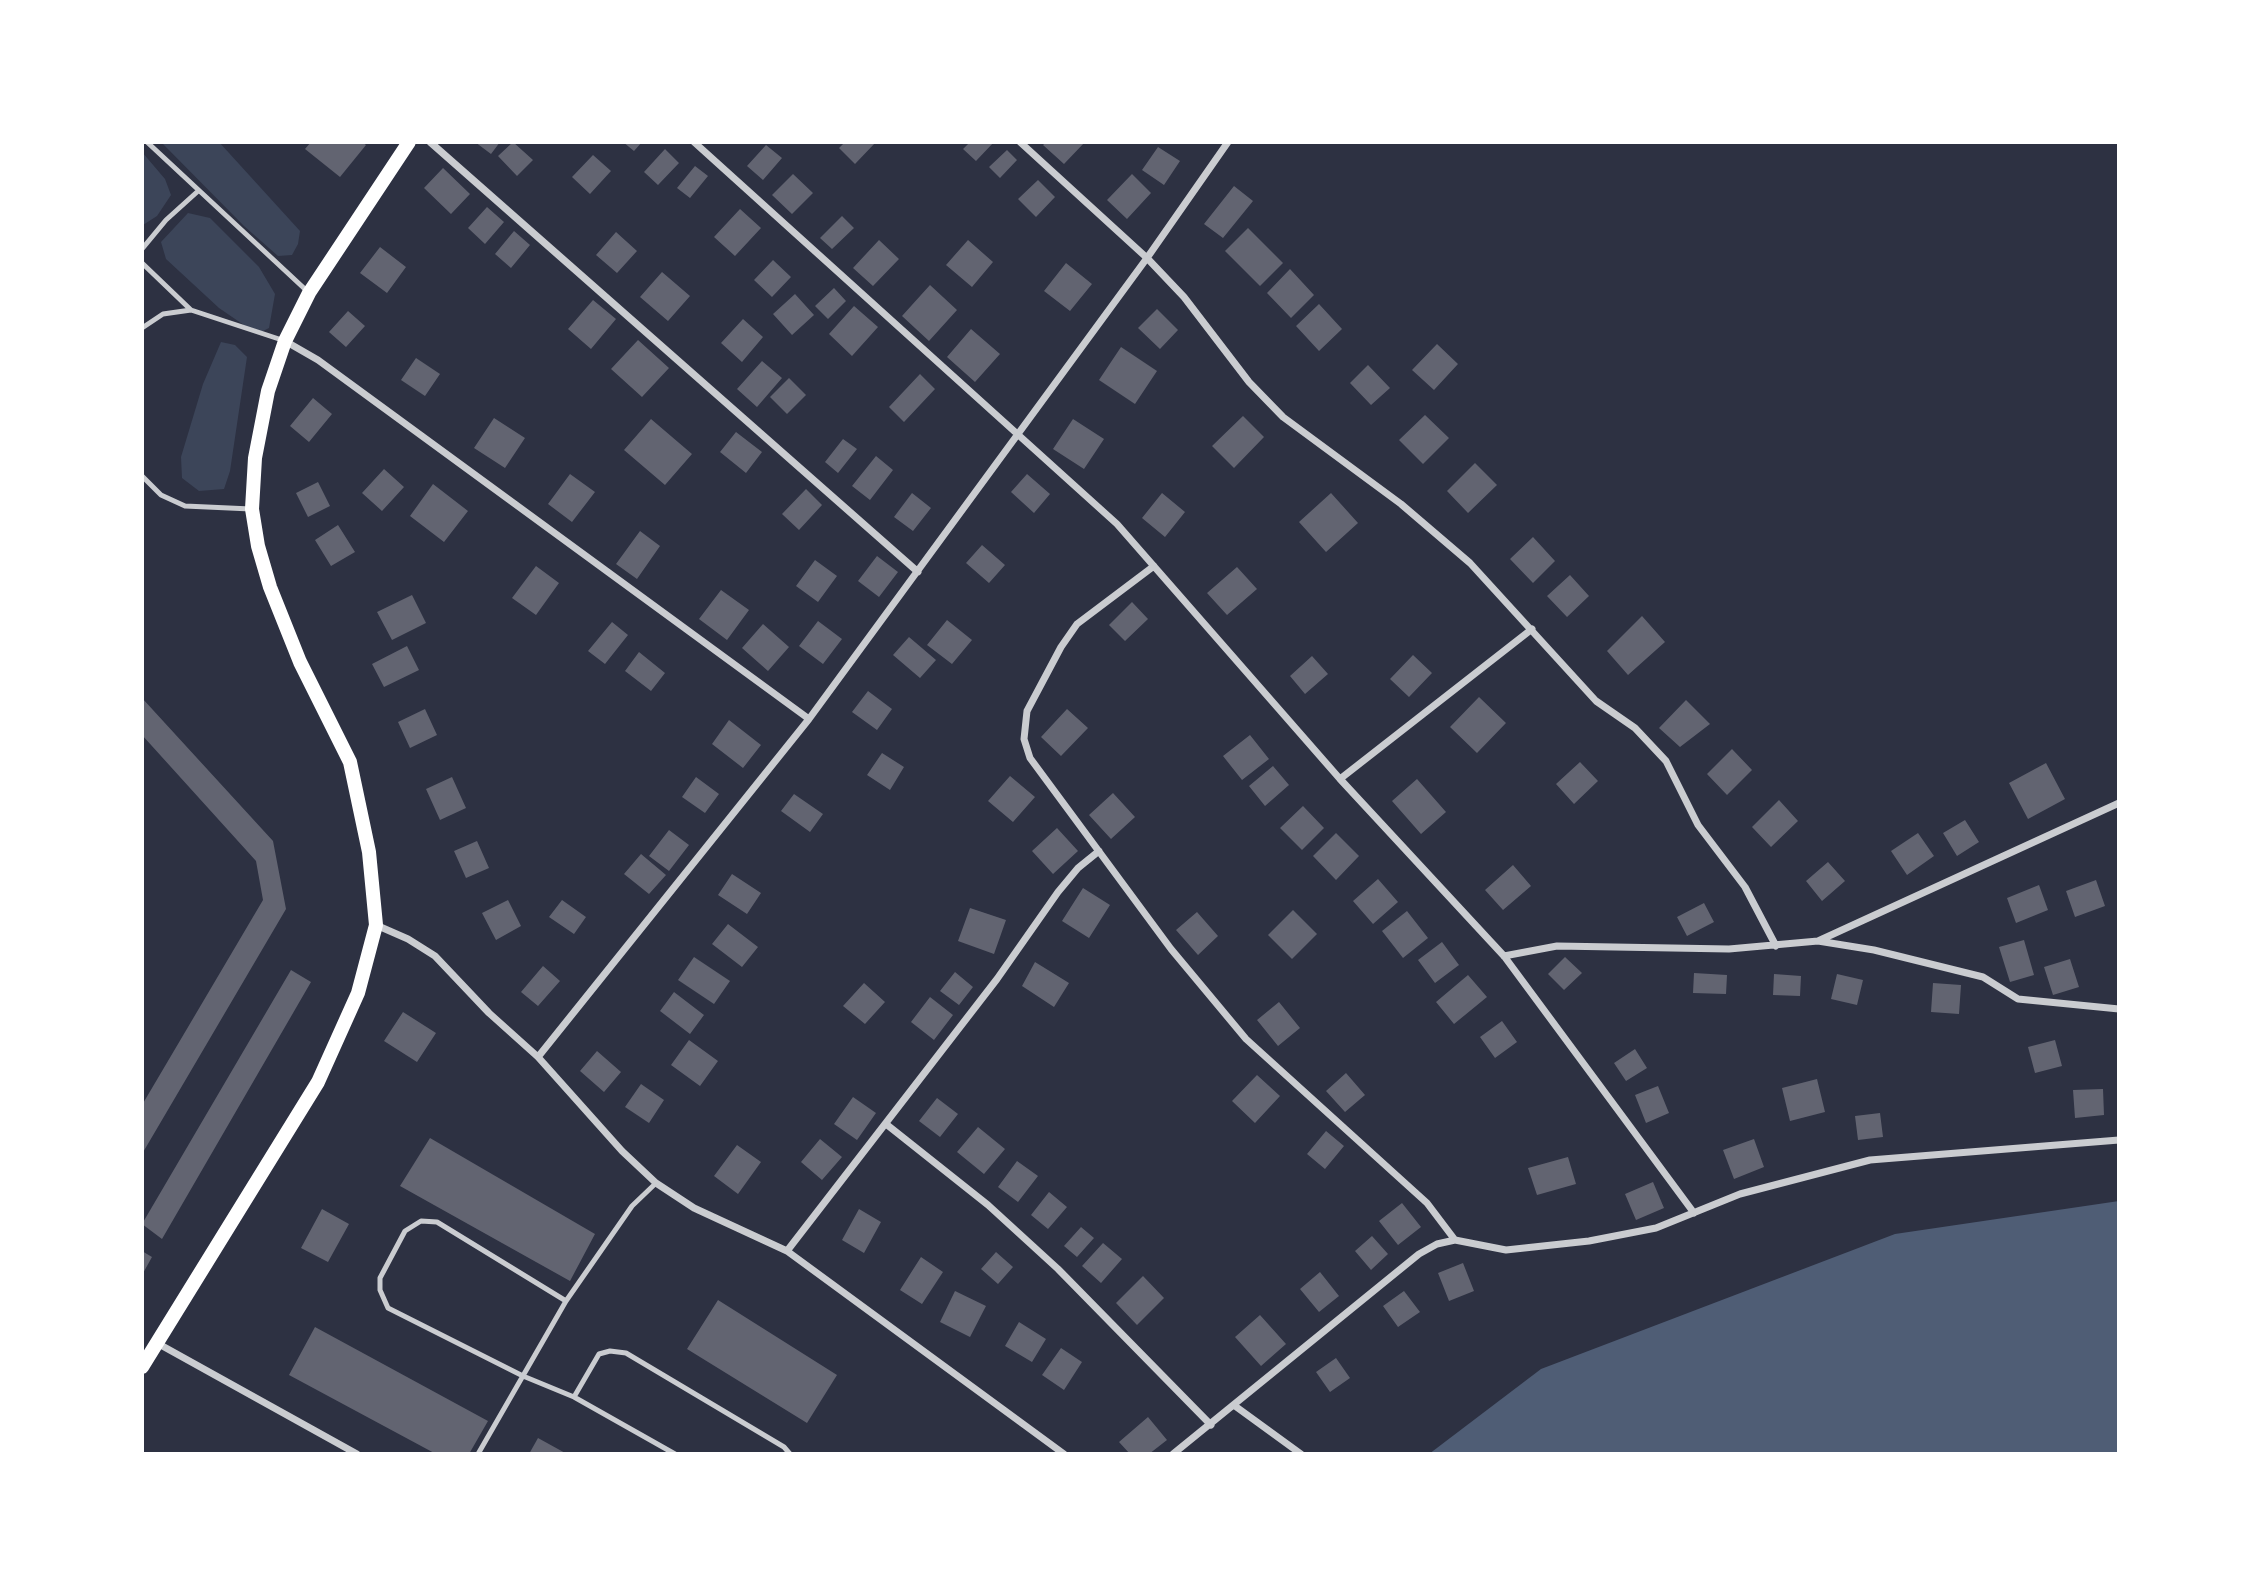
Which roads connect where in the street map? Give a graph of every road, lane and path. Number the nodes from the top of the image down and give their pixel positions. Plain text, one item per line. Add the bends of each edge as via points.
1 (147, 142) edge
2 (409, 142) edge
3 (430, 142) edge
4 (694, 142) edge
5 (1020, 142) edge
6 (1228, 142) edge
7 (197, 192) junction
8 (142, 249) edge
9 (1147, 258) junction
10 (142, 263) edge
11 (309, 293) junction
12 (191, 310) junction
13 (142, 328) edge
14 (285, 341) junction
15 (1018, 435) junction
16 (142, 476) edge
17 (252, 509) junction
18 (1154, 566) junction
19 (918, 572) junction
20 (1532, 629) junction
21 (809, 719) junction
22 (1340, 779) junction
23 (2119, 803) edge
24 (1099, 852) junction
25 (376, 925) junction
26 (1818, 941) junction
27 (1776, 946) junction
28 (1504, 956) junction
29 (2119, 1009) edge
30 (538, 1057) junction
31 (886, 1124) junction
32 (2119, 1140) edge
33 (656, 1183) junction
34 (1694, 1213) junction
35 (1455, 1240) junction
36 (787, 1251) junction
37 (566, 1301) junction
38 (157, 1343) junction
39 (142, 1367) edge
40 (523, 1376) junction
41 (574, 1397) junction
42 (1236, 1406) junction
43 (1212, 1425) junction
44 (357, 1454) edge
45 (478, 1454) edge
46 (675, 1454) edge
47 (790, 1454) edge
48 (1064, 1454) edge
49 (1173, 1454) edge
50 (1301, 1454) edge

1 - 7 lane
2 - 11 main road
3 - 19 street
4 - 15 street
5 - 9 street
6 - 9 street
7 - 8 lane
7 - 11 lane
9 - 15 street
9 - 20 street via 1184,297 1249,382 1283,416 1401,504
10 - 12 lane
11 - 14 main road
12 - 13 lane via 163,314
12 - 14 lane
14 - 17 main road via 268,391 255,458
14 - 21 street via 329,368
15 - 18 street via 1117,524
15 - 19 street
16 - 17 lane via 161,495 185,506
17 - 25 main road via 270,587 300,662 350,762 369,852
18 - 22 street
18 - 24 street via 1077,624 1027,710 1024,739 1030,758
19 - 21 street
20 - 22 street
20 - 27 street via 1596,701 1635,728 1666,761 1698,825 1745,887
21 - 30 street
22 - 28 street
23 - 26 street
24 - 31 street via 1058,892
24 - 35 street via 1171,949 1247,1039 1427,1203
25 - 30 street via 435,956
25 - 38 main road via 358,993 317,1082
26 - 27 street
26 - 29 street via 1983,977 2018,999
27 - 28 street via 1557,946
28 - 34 street
30 - 33 street
31 - 36 street
31 - 43 street via 988,1205 1058,1269
32 - 34 street via 1870,1160 1740,1194
33 - 36 street via 694,1208
33 - 37 lane via 632,1206
34 - 35 street via 1656,1228 1589,1241 1506,1250
35 - 42 street via 1419,1254
36 - 48 street
37 - 40 lane
37 - 40 lane via 437,1222 421,1221 405,1231 380,1278 388,1308
38 - 39 main road
38 - 44 street
40 - 41 lane
40 - 45 lane
41 - 46 lane
41 - 47 lane via 599,1354 626,1353
42 - 43 street
42 - 50 street
43 - 49 street

